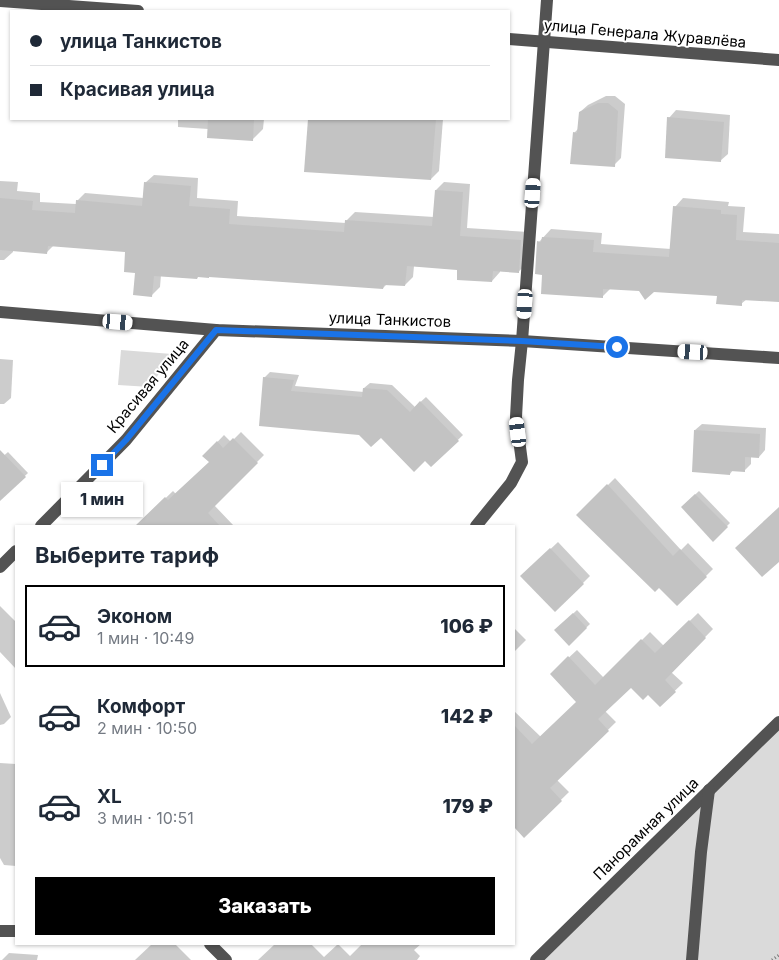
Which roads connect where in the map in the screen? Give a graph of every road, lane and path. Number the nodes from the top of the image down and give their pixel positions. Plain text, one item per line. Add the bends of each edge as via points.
1 (547, 0) edge
2 (0, 1) edge
3 (124, 10) edge
4 (510, 39) edge
5 (544, 42) junction
6 (779, 60) edge
7 (0, 312) edge
8 (216, 330) junction
9 (522, 341) junction
10 (779, 358) edge
11 (41, 525) edge
12 (477, 525) edge
13 (15, 552) edge
14 (0, 567) edge
15 (779, 722) edge
16 (709, 790) junction
17 (0, 931) edge
18 (15, 931) edge
19 (211, 945) edge
20 (779, 955) edge
21 (226, 960) edge
22 (536, 960) edge
23 (692, 960) edge
24 (772, 960) edge

1 - 5 street
2 - 3 street
4 - 5 street, улица Генерала Журавлёва
5 - 6 street, улица Генерала Журавлёва
5 - 9 street
7 - 8 street, улица Танкистов
8 - 9 street, улица Танкистов
8 - 11 street, Красивая улица via 126,440
9 - 10 street, улица Танкистов
9 - 12 street via 516,417 522,462 511,482
13 - 14 street
15 - 16 street, Панорамная улица
16 - 22 street, Панорамная улица
16 - 23 street
17 - 18 street
19 - 21 street
20 - 24 path

